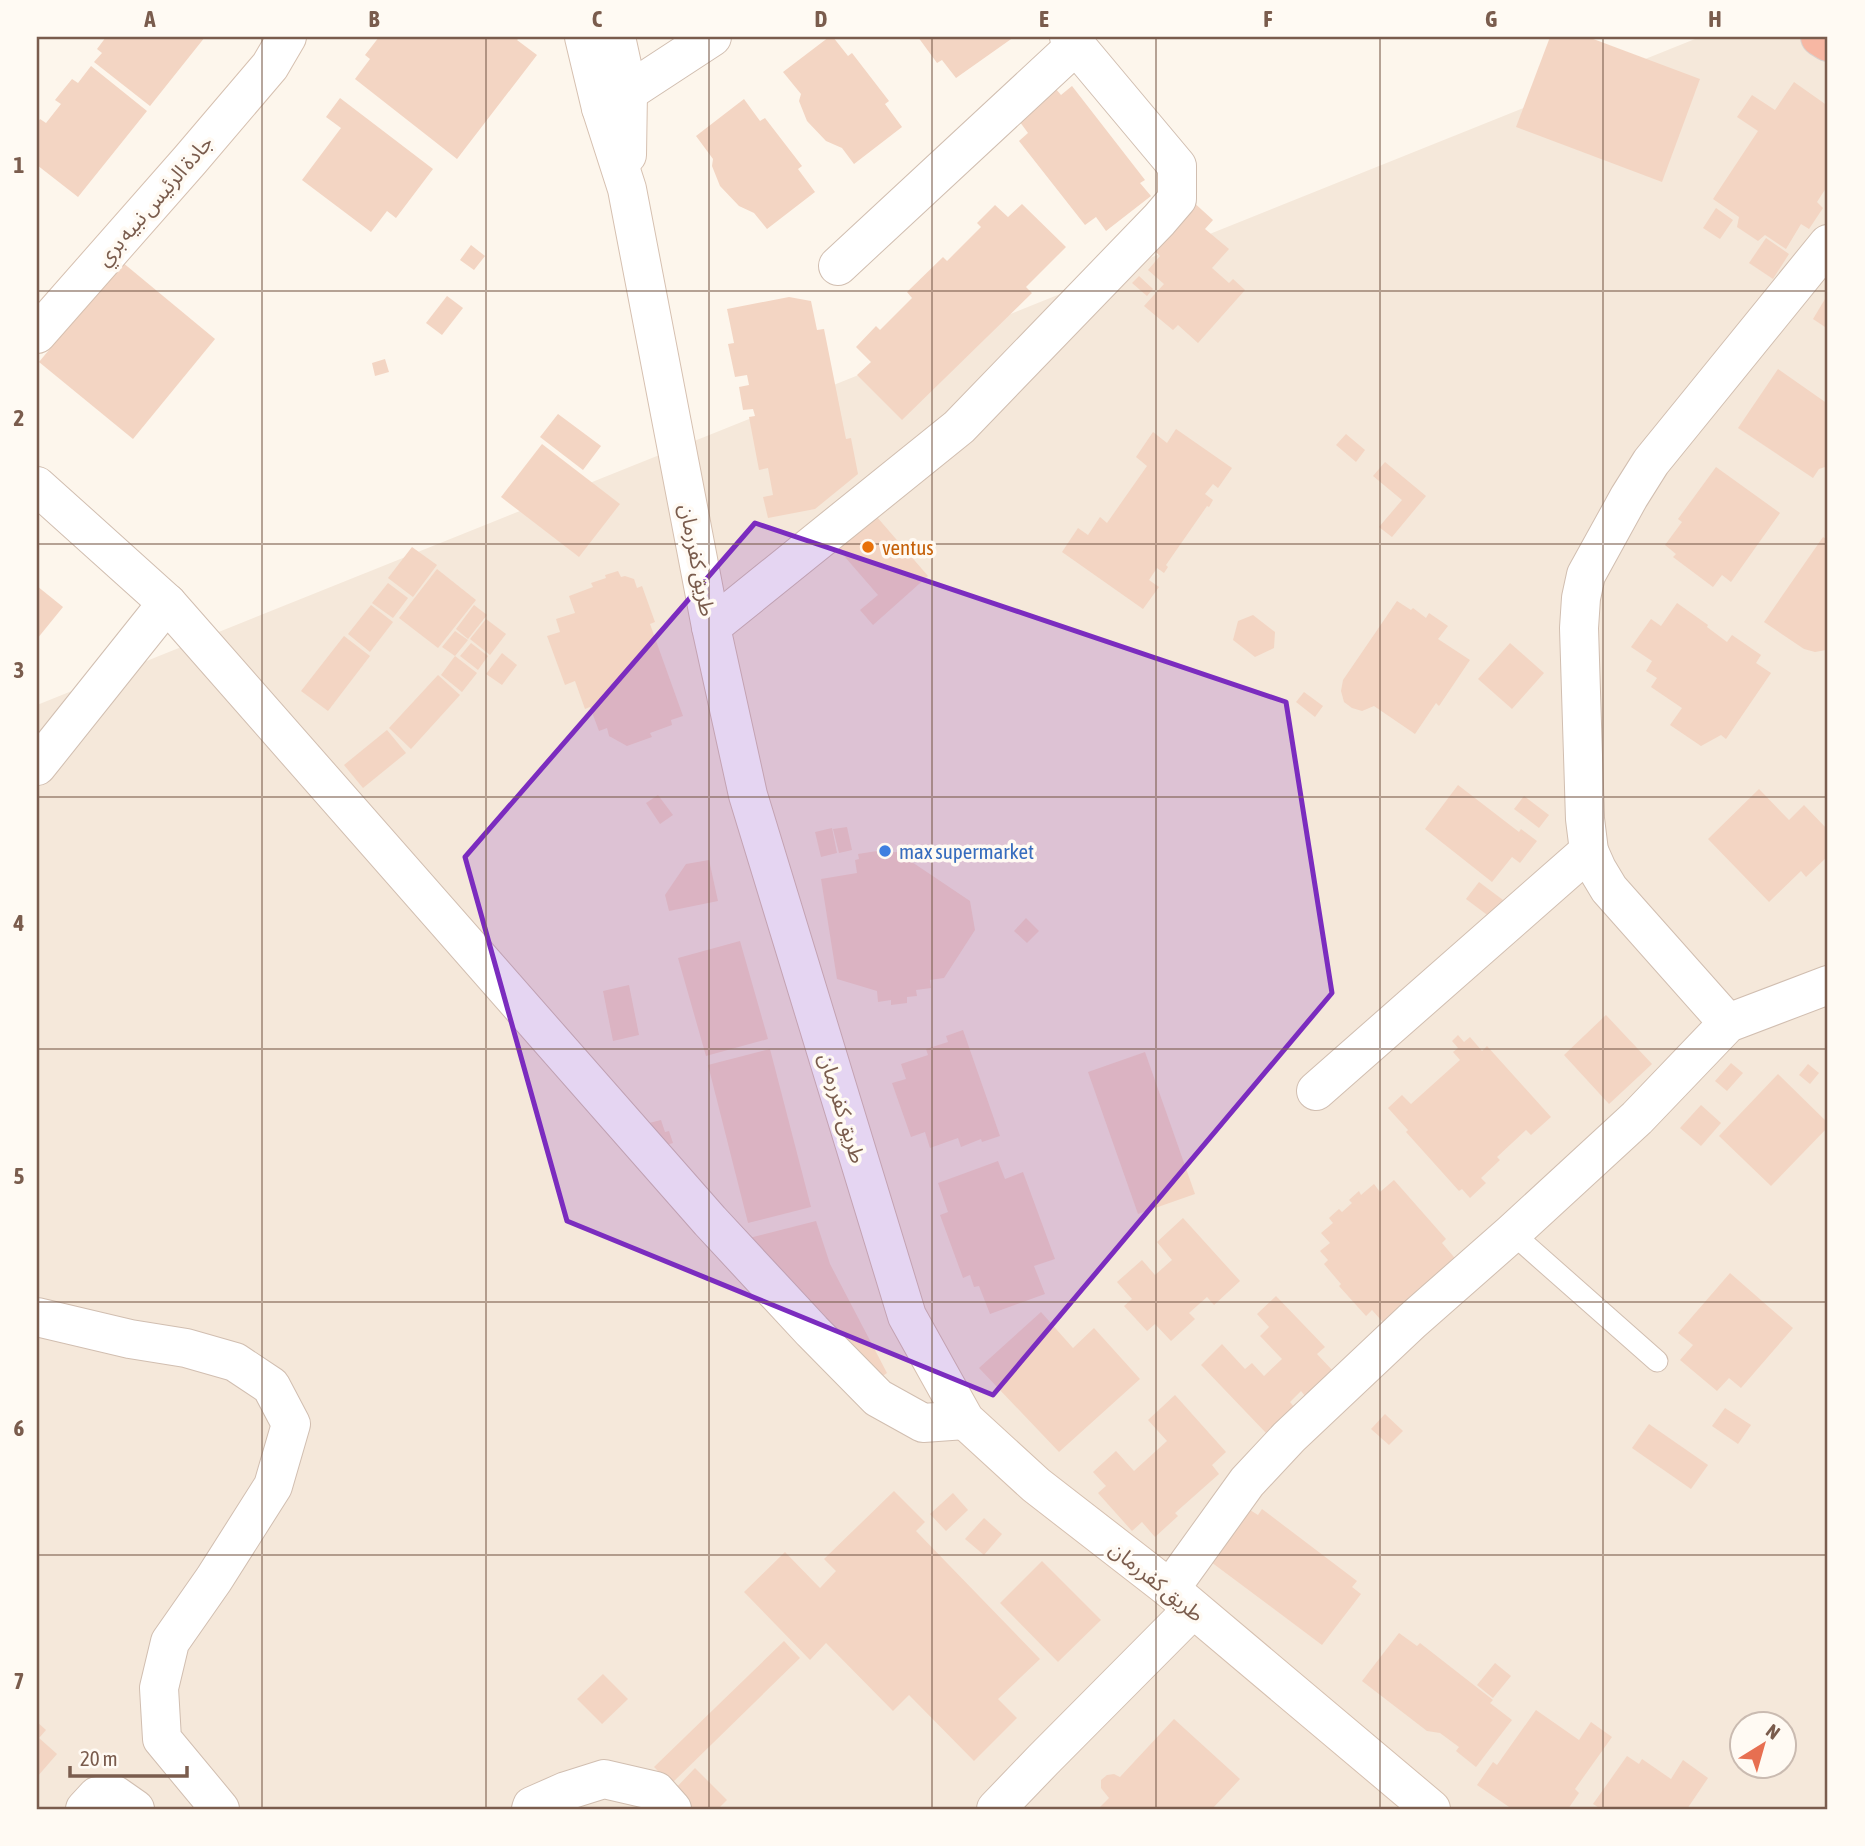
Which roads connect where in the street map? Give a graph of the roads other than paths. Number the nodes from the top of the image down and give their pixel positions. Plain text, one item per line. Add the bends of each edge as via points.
1 (303, 37) edge
2 (584, 37) edge
3 (616, 37) edge
4 (712, 37) edge
5 (1819, 37) edge
6 (1072, 41) edge
7 (1828, 42) edge
8 (278, 51) edge
9 (615, 100) junction
10 (1828, 244) edge
11 (838, 266) dead end
12 (37, 334) edge
13 (37, 485) edge
14 (167, 603) junction
15 (712, 627) junction
16 (37, 766) edge
17 (1589, 851) junction
18 (1828, 985) edge
19 (1728, 1023) junction
20 (1316, 1091) dead end
21 (1512, 1233) junction
22 (37, 1317) edge
23 (1657, 1361) dead end
24 (965, 1420) junction
25 (1182, 1599) junction
26 (85, 1809) edge
27 (135, 1809) edge
28 (220, 1809) edge
29 (531, 1809) edge
30 (672, 1809) edge
31 (996, 1809) edge
32 (1431, 1809) edge

1 - 8 street, جادة الرئيس نبيه بري
2 - 9 street
3 - 9 street
4 - 9 street
5 - 7 highway
6 - 11 street
6 - 15 street via 1177,166 1177,198 959,427
8 - 12 street, جادة الرئيس نبيه بري via 181,171
9 - 15 street, طريق كفررمان via 627,189
10 - 17 street via 1651,462 1586,575 1579,628
13 - 14 street
14 - 16 street
14 - 24 street via 710,1221 849,1369 878,1398 923,1423
15 - 24 street, طريق كفررمان via 748,795 907,1316
17 - 19 street via 1609,889
17 - 20 street
18 - 19 street
19 - 21 street via 1637,1118
21 - 23 lane
21 - 25 street via 1412,1321 1247,1482
22 - 28 street via 235,1362 271,1385 290,1424 273,1486 170,1642 159,1688 162,1739
24 - 25 street, طريق كفررمان via 1036,1485
25 - 31 street
25 - 32 street, طريق كفررمان
26 - 27 street via 97,1796 115,1795
29 - 30 street via 604,1779 656,1791

